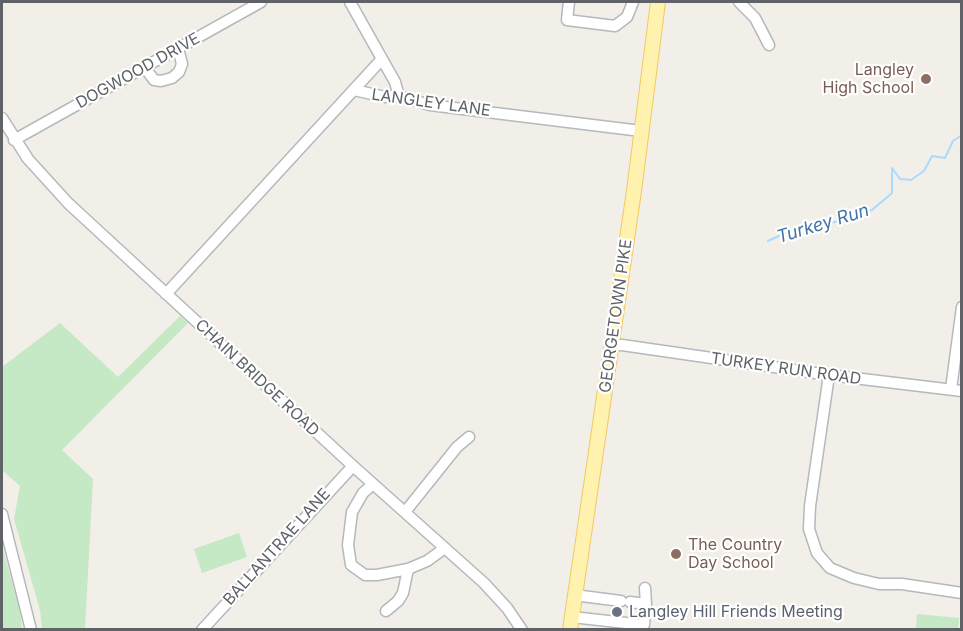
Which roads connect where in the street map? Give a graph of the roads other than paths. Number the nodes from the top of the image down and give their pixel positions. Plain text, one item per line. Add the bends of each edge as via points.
1 (261, 2) edge
2 (350, 2) edge
3 (569, 2) edge
4 (633, 2) edge
5 (658, 2) edge
6 (739, 2) edge
7 (769, 45) dead end
8 (178, 48) junction
9 (382, 59) junction
10 (145, 68) junction
11 (354, 90) junction
12 (399, 96) junction
13 (2, 118) edge
14 (641, 131) junction
15 (14, 140) junction
16 (166, 294) junction
17 (962, 307) edge
18 (612, 345) junction
19 (829, 375) junction
20 (956, 390) edge
21 (469, 437) dead end
22 (352, 466) junction
23 (374, 484) junction
24 (405, 512) junction
25 (2, 514) edge
26 (445, 548) junction
27 (408, 569) junction
28 (645, 588) dead end
29 (962, 593) edge
30 (574, 595) junction
31 (646, 604) junction
32 (386, 611) dead end
33 (571, 623) edge
34 (31, 630) edge
35 (202, 630) edge
36 (522, 630) edge

1 - 8 street, DOGWOOD DRIVE
2 - 9 street
3 - 4 street via 567,20 615,26 627,17
5 - 14 main road, GEORGETOWN PIKE
6 - 7 street via 754,18
8 - 10 street, DOGWOOD DRIVE
8 - 10 street via 182,64 172,78 154,80
9 - 11 street
9 - 12 street
10 - 15 street, DOGWOOD DRIVE
11 - 12 street, LANGLEY LANE
11 - 16 street, LANGLEY LANE
12 - 14 street, LANGLEY LANE via 430,105
13 - 15 street, CHAIN BRIDGE ROAD
14 - 18 main road, GEORGETOWN PIKE
15 - 16 street, CHAIN BRIDGE ROAD via 68,203
16 - 22 street, CHAIN BRIDGE ROAD
17 - 20 street
18 - 19 street, TURKEY RUN ROAD
18 - 30 main road, GEORGETOWN PIKE
19 - 20 street, TURKEY RUN ROAD
19 - 29 street via 810,513 809,529 817,552 830,568 854,578
21 - 24 street
22 - 23 street, CHAIN BRIDGE ROAD
22 - 35 street, BALLANTRAE LANE
23 - 24 street, CHAIN BRIDGE ROAD
23 - 27 street via 363,493 352,512 348,545 351,565 365,575
24 - 26 street, CHAIN BRIDGE ROAD
25 - 34 street
26 - 27 street
26 - 36 street, CHAIN BRIDGE ROAD via 507,608
27 - 32 street via 403,593
28 - 31 street
30 - 31 street
30 - 33 main road, GEORGETOWN PIKE
31 - 33 street via 644,625

